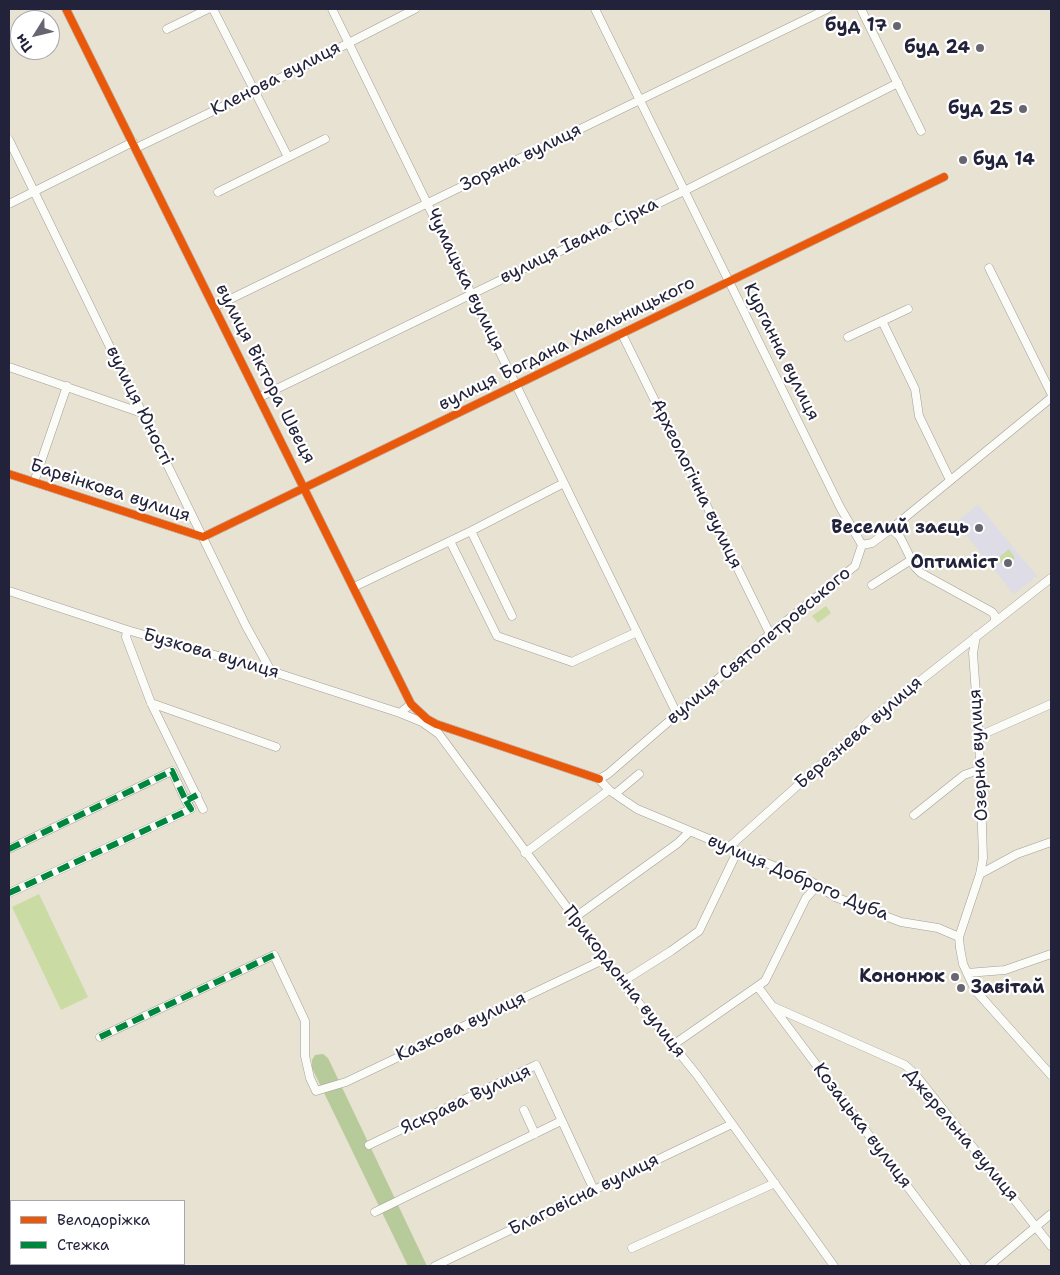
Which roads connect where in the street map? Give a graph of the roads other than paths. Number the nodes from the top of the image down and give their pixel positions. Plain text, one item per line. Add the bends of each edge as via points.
1 (66, 9) edge
2 (208, 9) edge
3 (213, 9) edge
4 (332, 9) edge
5 (415, 9) edge
6 (595, 9) edge
7 (827, 9) edge
8 (861, 9) edge
9 (167, 29) dead end
10 (349, 43) junction
11 (898, 83) junction
12 (255, 91) junction
13 (641, 100) junction
14 (921, 131) dead end
15 (325, 139) dead end
16 (9, 140) edge
17 (134, 145) junction
18 (288, 157) junction
19 (944, 178) dead end
20 (686, 190) junction
21 (33, 192) junction
22 (218, 192) dead end
23 (9, 204) edge
24 (428, 204) junction
25 (989, 268) dead end
26 (730, 282) junction
27 (472, 293) junction
28 (214, 307) junction
29 (908, 309) dead end
30 (882, 321) junction
31 (622, 334) junction
32 (848, 338) dead end
33 (9, 367) edge
34 (516, 385) junction
35 (66, 386) junction
36 (1051, 393) edge
37 (260, 397) junction
38 (1051, 398) edge
39 (142, 413) junction
40 (9, 474) edge
41 (950, 480) junction
42 (34, 482) junction
43 (564, 483) junction
44 (305, 487) junction
45 (891, 528) junction
46 (471, 531) junction
47 (203, 538) junction
48 (450, 541) junction
49 (862, 545) junction
50 (911, 560) junction
51 (1051, 578) edge
52 (872, 585) dead end
53 (354, 587) junction
54 (9, 591) edge
55 (512, 616) dead end
56 (995, 622) junction
57 (127, 630) junction
58 (637, 632) junction
59 (770, 634) junction
60 (976, 636) junction
61 (271, 671) junction
62 (151, 703) junction
63 (411, 704) junction
64 (1051, 704) edge
65 (400, 713) junction
66 (677, 714) junction
67 (979, 736) junction
68 (276, 747) dead end
69 (981, 769) junction
70 (639, 774) dead end
71 (599, 779) junction
72 (612, 792) junction
73 (197, 795) junction
74 (186, 801) junction
75 (203, 809) dead end
76 (914, 815) dead end
77 (690, 832) junction
78 (1051, 842) edge
79 (728, 848) junction
80 (9, 849) edge
81 (737, 852) junction
82 (525, 853) junction
83 (980, 874) junction
84 (818, 886) junction
85 (9, 893) edge
86 (574, 918) junction
87 (959, 937) junction
88 (1051, 954) edge
89 (605, 958) junction
90 (967, 973) junction
91 (622, 982) junction
92 (758, 987) junction
93 (774, 1007) junction
94 (100, 1038) dead end
95 (673, 1045) junction
96 (1051, 1075) edge
97 (524, 1110) dead end
98 (561, 1121) junction
99 (732, 1124) junction
100 (535, 1134) junction
101 (369, 1145) dead end
102 (775, 1183) junction
103 (594, 1190) junction
104 (375, 1212) dead end
105 (1051, 1214) edge
106 (1037, 1227) junction
107 (1051, 1246) edge
108 (632, 1248) dead end
109 (435, 1266) edge
110 (834, 1266) edge
111 (967, 1266) edge
112 (989, 1266) edge

1 - 17 street, вулиця Віктора Швеця
2 - 9 street
3 - 12 street
4 - 10 street, Чумацька вулиця
5 - 10 street, Кленова вулиця
6 - 13 street, Курганна вулиця
7 - 13 street, Зоряна вулиця
8 - 11 street
10 - 12 street, Кленова вулиця
10 - 24 street, Чумацька вулиця
11 - 14 street
11 - 20 street, вулиця Івана Сірка
12 - 17 street, Кленова вулиця
12 - 18 street
13 - 20 street, Курганна вулиця
13 - 24 street, Зоряна вулиця
15 - 18 street
16 - 21 street, вулиця Юності
17 - 21 street, Кленова вулиця
17 - 28 street, вулиця Віктора Швеця
18 - 22 street
19 - 26 street, вулиця Богдана Хмельницького
20 - 26 street, Курганна вулиця
20 - 27 street, вулиця Івана Сірка
21 - 23 street, Кленова вулиця
21 - 39 street, вулиця Юності
24 - 27 street, Чумацька вулиця
24 - 28 street, Зоряна вулиця
25 - 36 street
26 - 31 street, вулиця Богдана Хмельницького
26 - 49 street, Курганна вулиця via 840,507
27 - 34 street, Чумацька вулиця
27 - 37 street, вулиця Івана Сірка
28 - 37 street, вулиця Віктора Швеця
29 - 30 street
30 - 32 street
30 - 41 street via 915,389 919,416
31 - 34 street, вулиця Богдана Хмельницького
31 - 59 street, Археологічна вулиця
33 - 35 street
34 - 43 street, Чумацька вулиця
34 - 44 street, вулиця Богдана Хмельницького
35 - 39 street
35 - 42 street
37 - 44 street, вулиця Віктора Швеця
38 - 41 street
39 - 47 street, вулиця Юності
40 - 42 street, Барвінкова вулиця
41 - 45 street
42 - 47 street, Барвінкова вулиця
43 - 46 street
43 - 58 street, Чумацька вулиця
44 - 47 street, вулиця Богдана Хмельницького
44 - 53 street, вулиця Віктора Швеця
45 - 49 street via 872,543
45 - 50 street via 900,537
46 - 48 street
46 - 55 street
47 - 61 street, вулиця Юності
48 - 53 street
48 - 58 street via 497,636 572,662
49 - 59 street, вулиця Святопетровського via 855,566
50 - 52 street
50 - 56 street via 921,573 992,612
51 - 56 street, Березнева вулиця
53 - 63 street, вулиця Віктора Швеця
54 - 57 street, Бузкова вулиця
56 - 60 street, Березнева вулиця
57 - 61 street, Бузкова вулиця
57 - 62 street via 126,637
58 - 66 street, Чумацька вулиця
59 - 66 street, вулиця Святопетровського
60 - 67 street, Озерна вулиця via 973,653
60 - 79 street, Березнева вулиця via 874,717
61 - 65 street, Бузкова вулиця
62 - 68 street
62 - 73 street
63 - 65 street
63 - 71 street, вулиця Віктора Швеця via 436,724
64 - 67 street
65 - 82 street, Прикордонна вулиця via 422,722 439,734
66 - 71 street, вулиця Святопетровського
67 - 69 street, Озерна вулиця
69 - 76 street via 964,775
69 - 83 street, Озерна вулиця via 983,843
70 - 72 street
71 - 72 street, вулиця Доброго Дуба
72 - 77 street, вулиця Доброго Дуба via 637,809
72 - 82 street
73 - 74 street
73 - 75 street
74 - 80 street via 172,771
74 - 85 street via 191,809
77 - 79 street, вулиця Доброго Дуба
77 - 86 street
78 - 83 street via 1017,854
79 - 81 street, вулиця Доброго Дуба
81 - 84 street, вулиця Доброго Дуба
81 - 91 street via 699,930
82 - 86 street, Прикордонна вулиця
83 - 87 street, Озерна вулиця
84 - 87 street, вулиця Доброго Дуба via 835,898 866,910 901,922 938,928
84 - 92 street via 806,898 768,976
86 - 89 street, Прикордонна вулиця
87 - 90 street
88 - 90 street via 1005,970
89 - 91 street, Прикордонна вулиця
89 - 94 street, Казкова вулиця via 346,1082 316,1091 305,1056 305,1021 274,955
90 - 96 street via 975,990
91 - 95 street, Прикордонна вулиця
92 - 93 street, Козацька вулиця
92 - 95 street
93 - 106 street, Джерельна вулиця via 905,1065 916,1074
93 - 111 street, Козацька вулиця
95 - 99 street, Прикордонна вулиця
97 - 100 street, Яскрава Вулиця
98 - 100 street
98 - 101 street, Яскрава Вулиця via 536,1065
98 - 103 street
99 - 102 street, Прикордонна вулиця
99 - 103 street, Благовісна вулиця
100 - 104 street
102 - 108 street
102 - 110 street, Прикордонна вулиця
103 - 109 street, Благовісна вулиця
105 - 106 street
106 - 107 street, Джерельна вулиця
106 - 112 street

